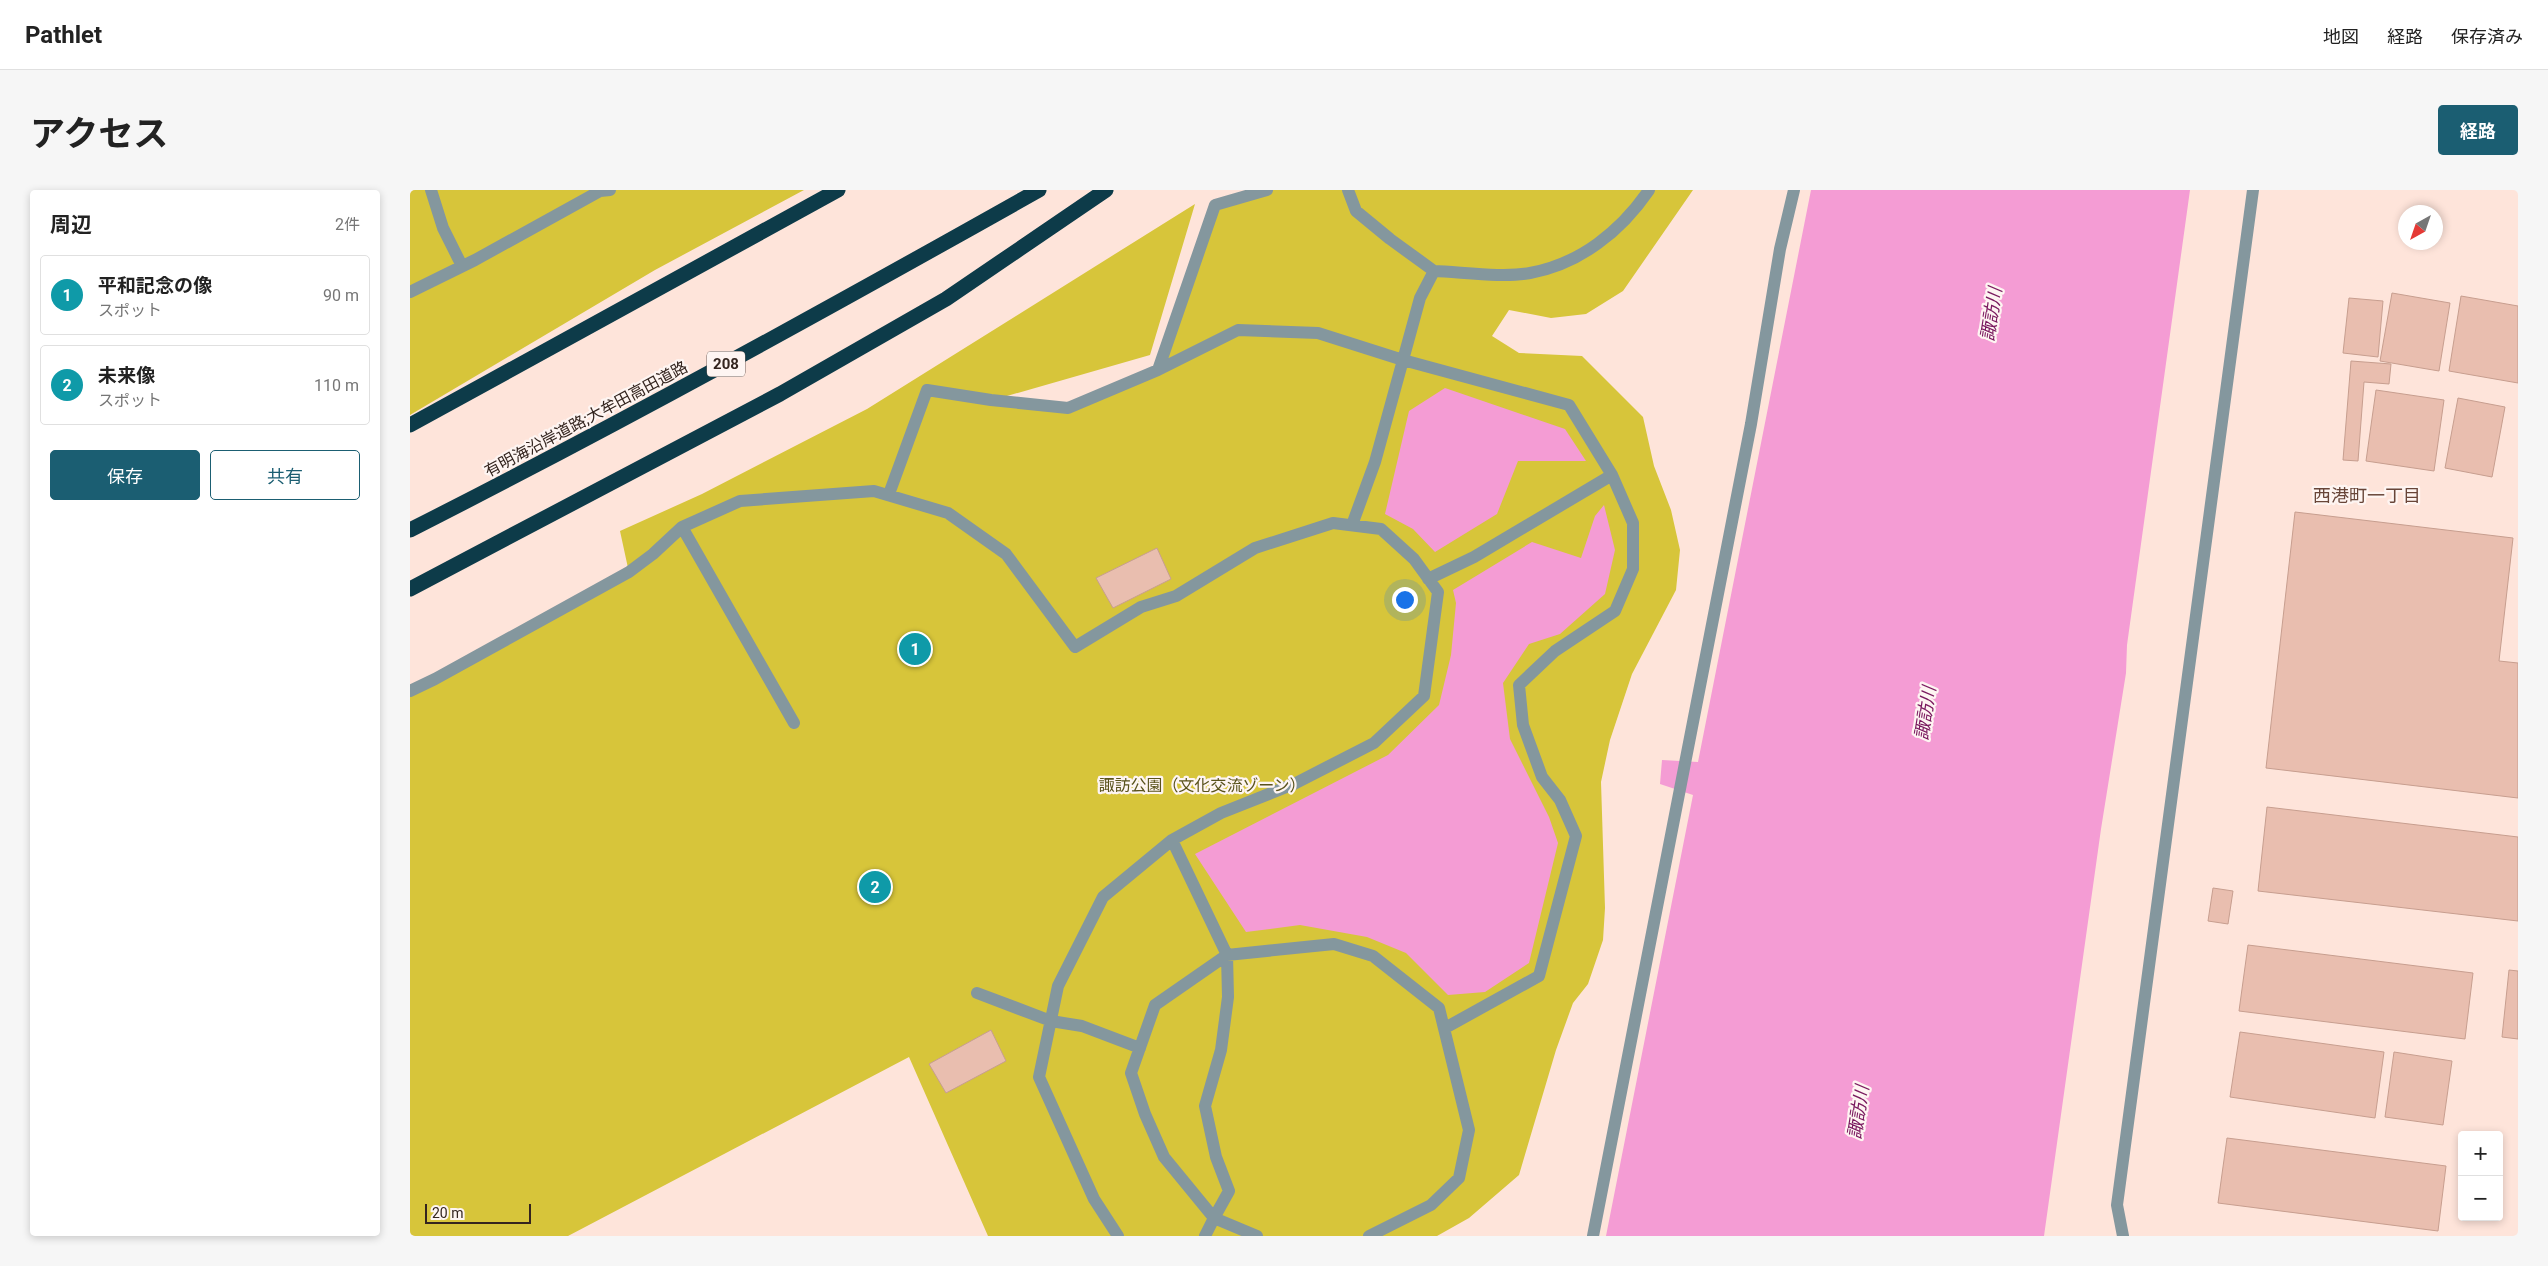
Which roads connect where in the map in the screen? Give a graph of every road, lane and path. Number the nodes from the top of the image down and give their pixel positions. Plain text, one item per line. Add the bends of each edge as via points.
1 (431, 190) edge
2 (610, 190) edge
3 (838, 190) edge
4 (1038, 190) edge
5 (1106, 190) edge
6 (1267, 190) edge
7 (1348, 190) edge
8 (1649, 190) edge
9 (1794, 190) edge
10 (2253, 190) edge
11 (462, 266) junction
12 (1434, 271) junction
13 (410, 292) edge
14 (1403, 360) junction
15 (1158, 370) junction
16 (410, 425) edge
17 (1612, 475) junction
18 (889, 494) junction
19 (1352, 525) junction
20 (682, 527) junction
21 (410, 530) edge
22 (1428, 579) junction
23 (410, 589) edge
24 (410, 691) edge
25 (794, 723) dead end
26 (1172, 840) junction
27 (1227, 955) junction
28 (977, 993) dead end
29 (1051, 1021) junction
30 (1445, 1028) junction
31 (1140, 1048) junction
32 (1214, 1218) junction
33 (1118, 1236) edge
34 (1205, 1236) edge
35 (1258, 1236) edge
36 (1369, 1236) edge
37 (1593, 1236) edge
38 (2123, 1236) edge

1 - 11 street via 443,228
2 - 11 street via 600,191
3 - 16 highway
4 - 21 highway, 有明海沿岸道路;大牟田高田道路 / 208 via 798,325
5 - 23 highway via 938,304 780,394
6 - 15 street via 1215,205
7 - 12 street via 1356,211
8 - 12 street via 1635,210 1611,233 1574,260 1529,273
9 - 37 street via 1780,249 1752,424
10 - 38 street via 2117,1205
11 - 13 street
12 - 14 street via 1420,298
14 - 15 street via 1318,333 1238,330
14 - 17 street via 1569,405
14 - 19 street via 1375,462
15 - 18 street via 1068,408 927,390
17 - 22 street via 1506,539
17 - 30 street via 1633,523 1633,569 1615,611 1555,651 1519,685 1523,725 1542,777 1560,800 1576,836 1539,976
18 - 19 street via 948,514 1006,554 1075,648 1141,607 1176,596 1255,548 1333,523
18 - 20 street via 874,491 740,501
19 - 22 street via 1381,529 1414,559
20 - 24 street via 629,572
20 - 25 street
22 - 26 street via 1438,592 1424,696 1374,743 1294,784 1221,813
26 - 27 street
26 - 29 street via 1104,898 1058,986
27 - 30 street via 1334,944 1373,956 1439,1008
27 - 31 street via 1155,1005
27 - 32 street via 1228,997 1221,1050 1206,1106 1216,1157 1229,1191
28 - 29 street
29 - 31 street via 1082,1026
29 - 33 street via 1040,1077 1094,1199
30 - 36 street via 1469,1130 1460,1178 1431,1205
31 - 32 street via 1131,1073 1145,1114 1164,1156
32 - 34 street
32 - 35 street

